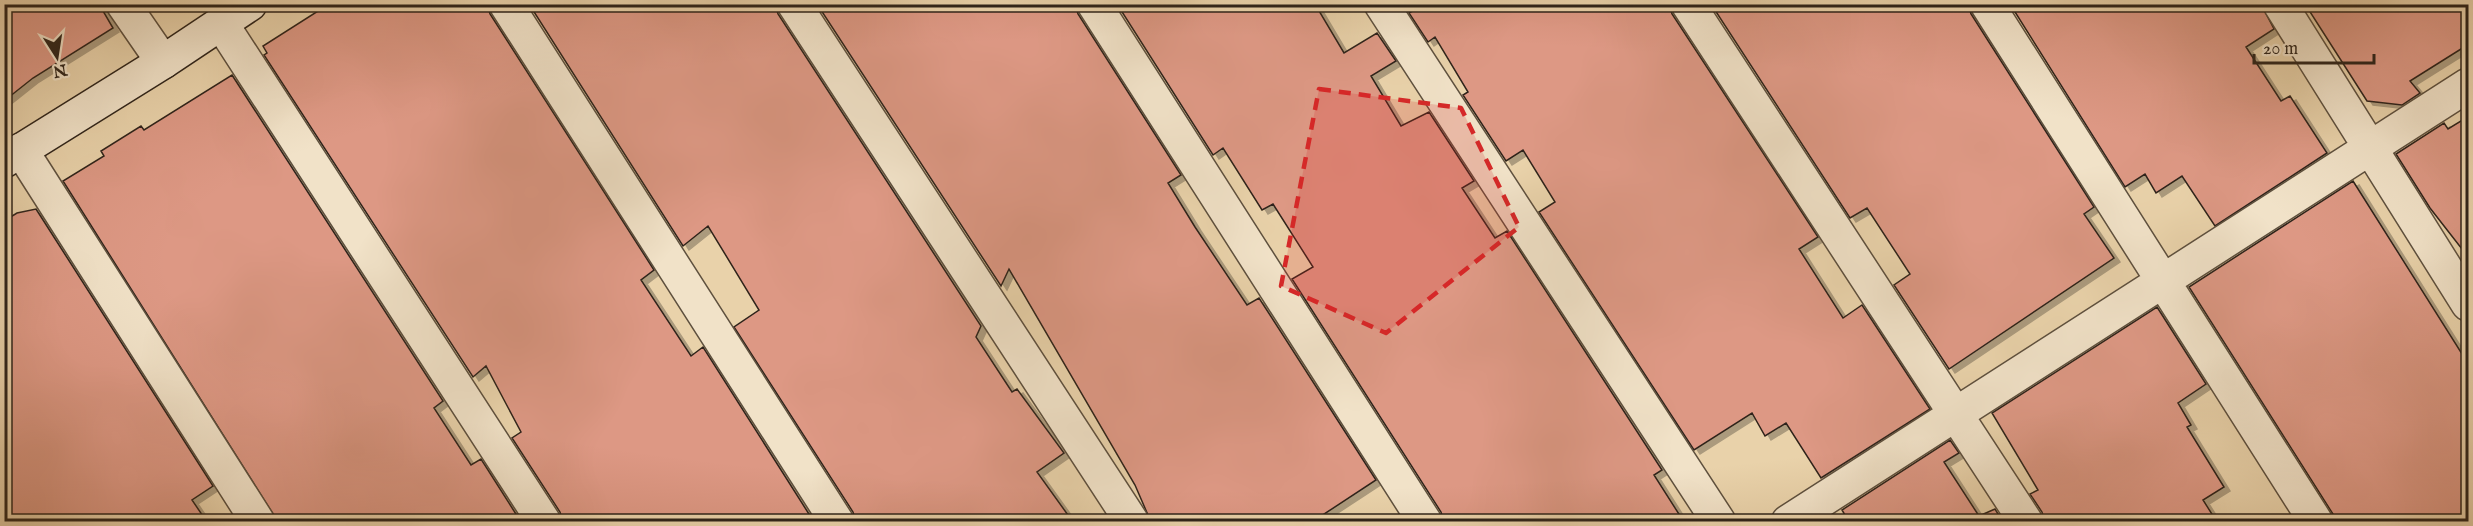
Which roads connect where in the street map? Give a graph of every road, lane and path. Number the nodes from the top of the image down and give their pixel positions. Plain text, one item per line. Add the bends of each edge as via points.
1 (123, 4) edge
2 (249, 4) edge
3 (506, 4) edge
4 (794, 4) edge
5 (1094, 4) edge
6 (1381, 4) edge
7 (1688, 4) edge
8 (1987, 4) edge
9 (2280, 4) edge
10 (221, 23) junction
11 (163, 62) junction
12 (2469, 85) edge
13 (2370, 148) junction
14 (13, 156) edge
15 (2164, 281) junction
16 (2469, 304) edge
17 (1957, 413) junction
18 (258, 522) edge
19 (544, 522) edge
20 (837, 522) edge
21 (1132, 522) edge
22 (1425, 522) edge
23 (1719, 522) edge
24 (1788, 522) edge
25 (2026, 522) edge
26 (2316, 522) edge

1 - 11 street
2 - 10 street
3 - 20 street
4 - 21 street
5 - 22 street
6 - 23 street
7 - 17 street
8 - 15 street
9 - 13 street
10 - 11 street
10 - 19 street
11 - 14 street
12 - 13 street
13 - 15 street
13 - 16 street
14 - 18 street
15 - 17 street
15 - 26 street
17 - 24 street
17 - 25 street

